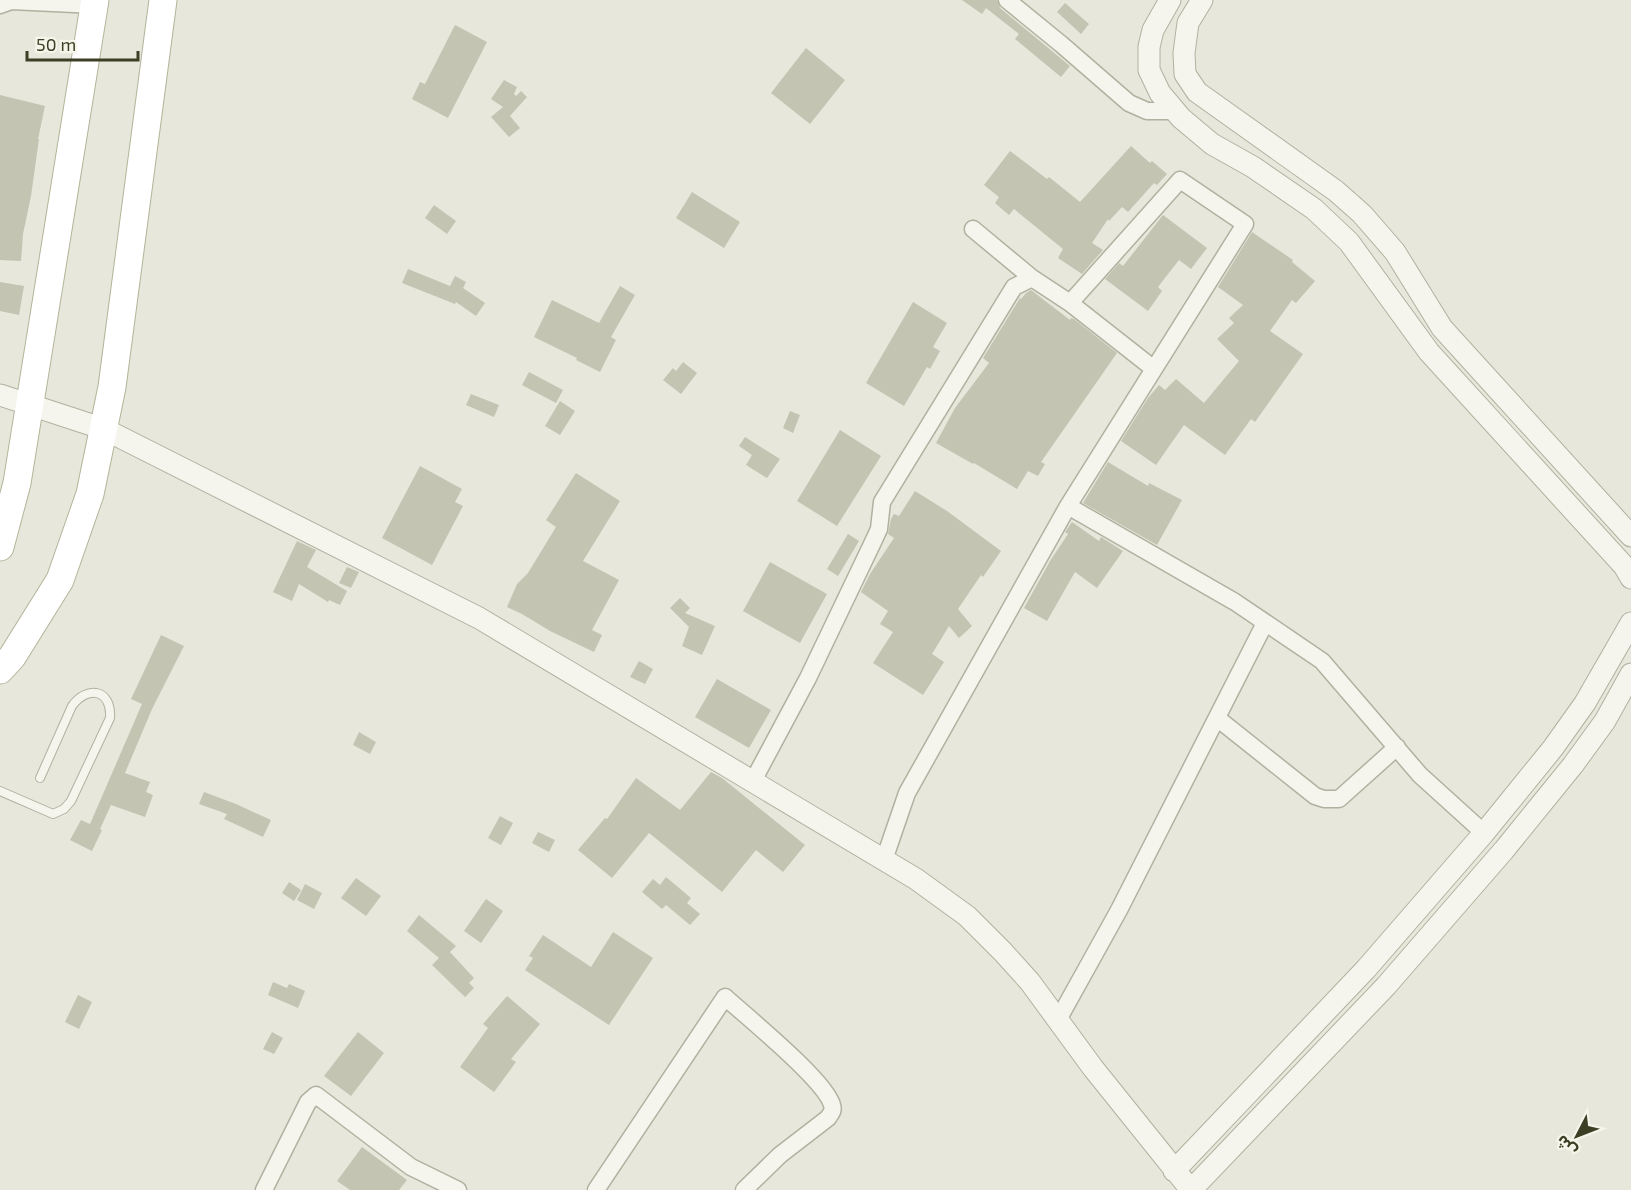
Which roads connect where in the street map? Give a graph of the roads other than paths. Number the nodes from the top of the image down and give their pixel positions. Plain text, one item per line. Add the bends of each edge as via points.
1 (163, 0) edge
2 (1007, 0) edge
3 (1170, 0) edge
4 (1202, 0) edge
5 (95, 2) edge
6 (0, 5) edge
7 (1175, 111) junction
8 (973, 229) dead end
9 (1032, 278) junction
10 (1070, 303) junction
11 (1154, 369) junction
12 (0, 395) edge
13 (30, 405) junction
14 (104, 429) junction
15 (1068, 506) junction
16 (1631, 536) edge
17 (0, 547) edge
18 (1631, 578) edge
19 (1266, 622) junction
20 (1631, 623) edge
21 (0, 670) edge
22 (1631, 674) edge
23 (1217, 718) junction
24 (1397, 747) junction
25 (40, 778) dead end
26 (753, 781) junction
27 (0, 791) edge
28 (1484, 833) junction
29 (884, 860) junction
30 (1058, 1020) junction
31 (1174, 1171) junction
32 (603, 1187) edge
33 (1188, 1189) edge
34 (264, 1190) edge
35 (458, 1190) edge
36 (744, 1190) edge

1 - 14 main road
2 - 7 street via 1129,103 1147,111
3 - 7 street via 1153,30 1149,70 1160,93
4 - 16 street via 1188,23 1184,53 1185,74 1197,92 1336,191 1362,214 1395,252 1442,328
5 - 6 street via 10,1
5 - 13 main road
7 - 18 street via 1212,144 1314,209 1349,242 1429,352
8 - 9 street
9 - 10 street
9 - 26 street via 1014,287 882,502 873,542
10 - 11 street
10 - 11 street via 1180,180 1245,224
11 - 15 street
12 - 13 street
13 - 14 street
13 - 17 main road via 17,483
14 - 21 main road via 90,494 60,580
14 - 26 street via 479,618
15 - 19 street
15 - 29 street via 908,793
19 - 23 street
19 - 24 street via 1323,661
20 - 28 street via 1585,703
22 - 33 street via 1580,756 1504,850 1386,986
23 - 24 street via 1324,799 1339,799
23 - 30 street
24 - 28 street via 1420,775
25 - 27 lane via 78,698 96,692 105,697 111,709 110,718 64,809 53,814
26 - 29 street
28 - 31 street via 1366,969
29 - 30 street via 967,916 1030,982
30 - 31 street
31 - 33 street
32 - 36 street via 725,997 819,1083 833,1110
34 - 35 street via 308,1102 316,1095 411,1167

